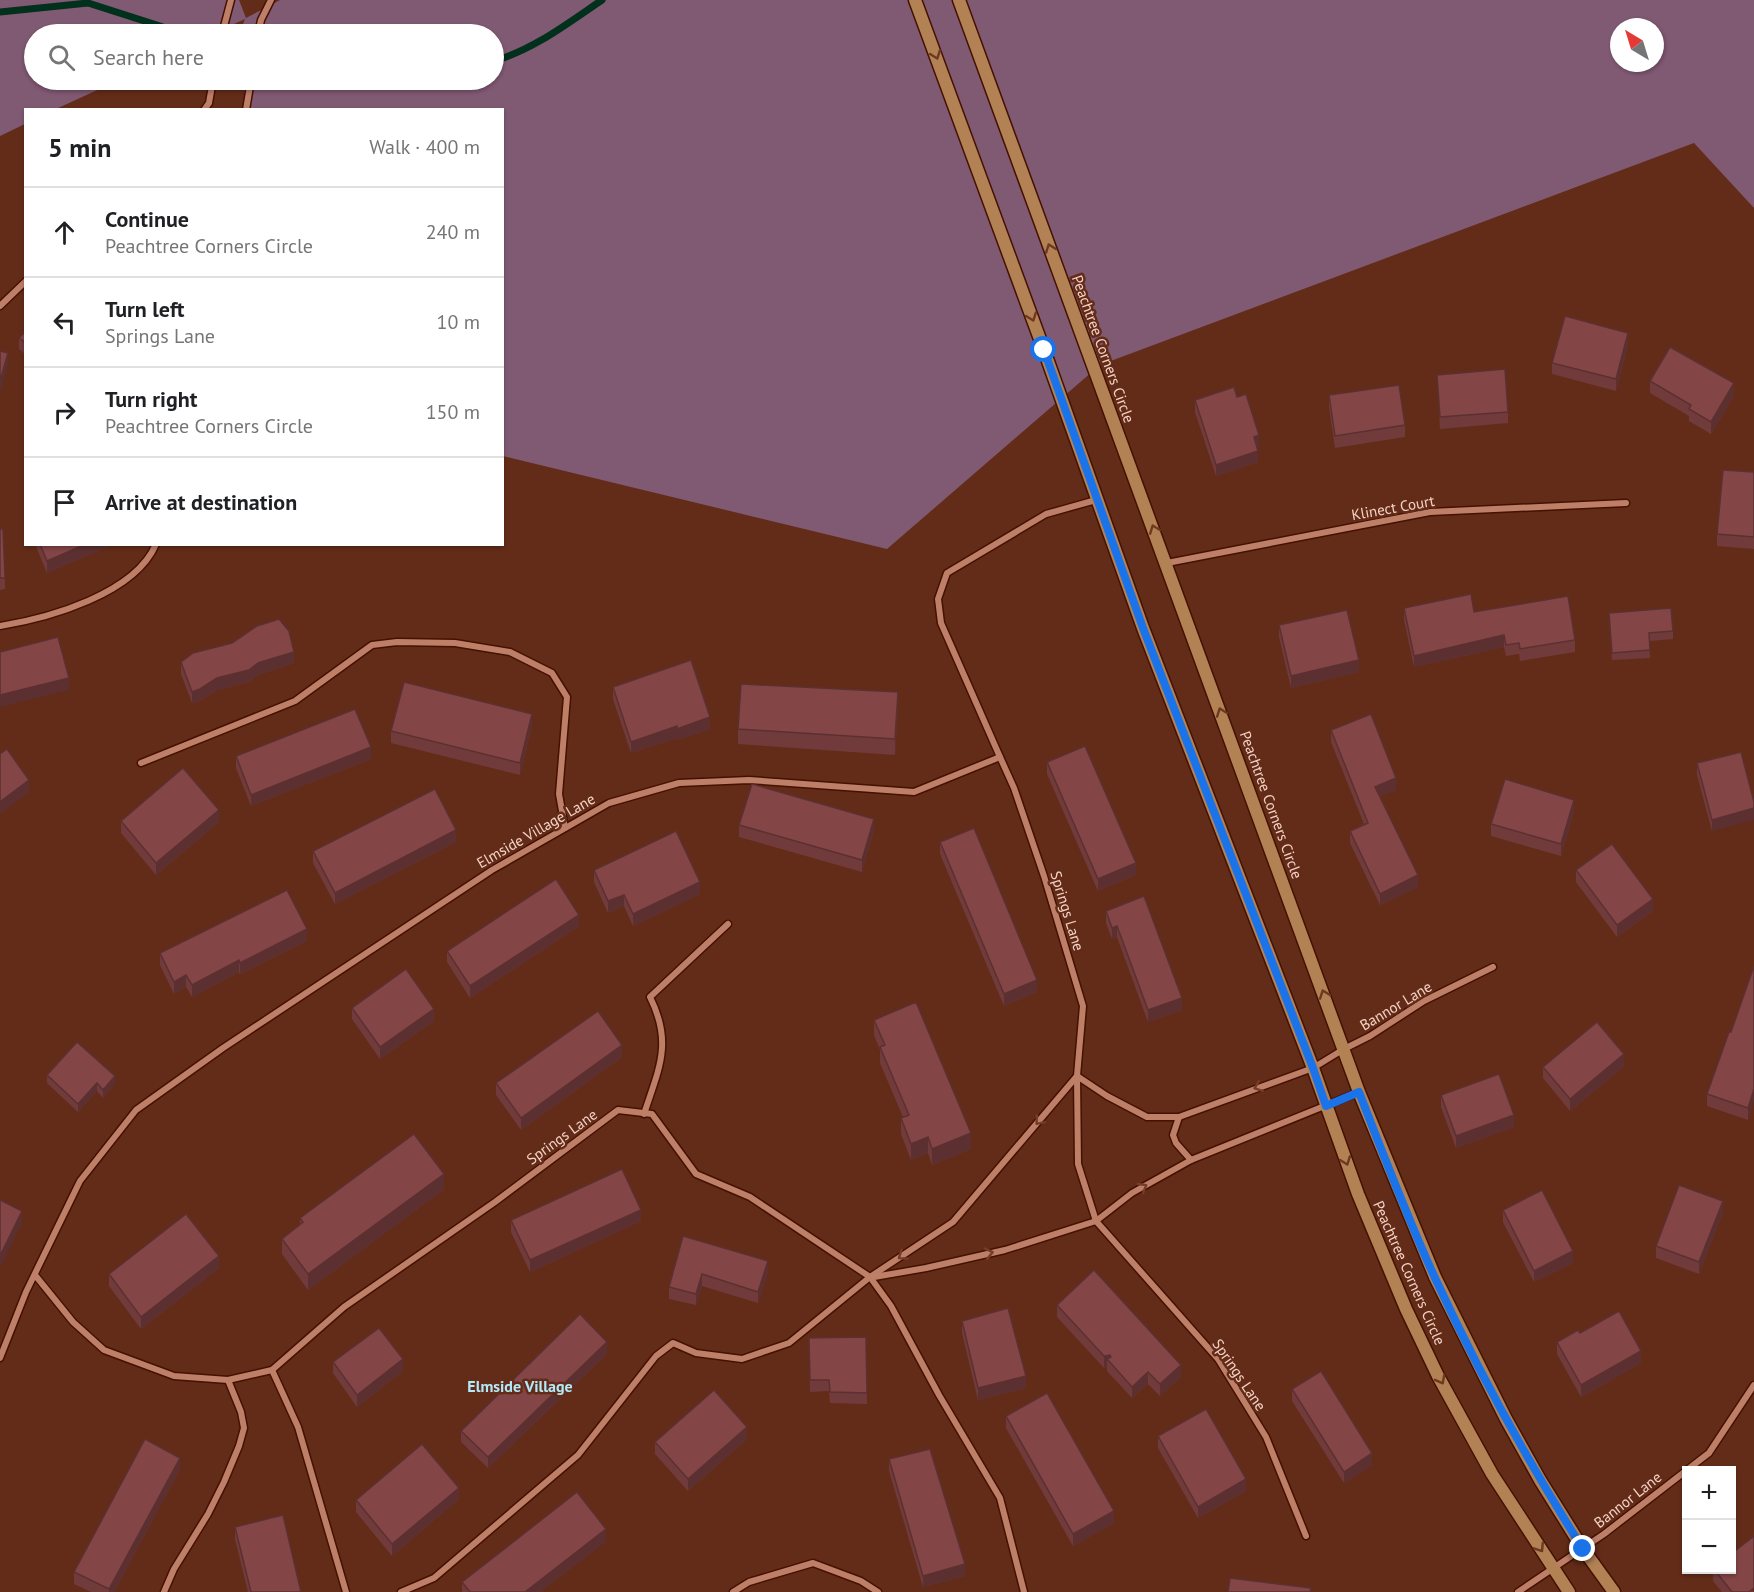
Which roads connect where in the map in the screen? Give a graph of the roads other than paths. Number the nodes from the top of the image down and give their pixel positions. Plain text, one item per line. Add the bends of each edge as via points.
1 (231, 0) edge
2 (271, 0) edge
3 (915, 0) edge
4 (959, 0) edge
5 (225, 24) edge
6 (260, 24) edge
7 (211, 90) edge
8 (249, 90) edge
9 (205, 108) edge
10 (246, 108) edge
11 (24, 283) edge
12 (0, 306) edge
13 (1096, 500) junction
14 (1626, 502) dead end
15 (155, 546) edge
16 (1167, 563) junction
17 (0, 626) edge
18 (1000, 757) junction
19 (141, 763) dead end
20 (565, 828) junction
21 (728, 924) dead end
22 (1493, 967) dead end
23 (1344, 1049) junction
24 (1313, 1068) junction
25 (1077, 1076) junction
26 (1359, 1092) junction
27 (1326, 1106) junction
28 (644, 1114) junction
29 (1179, 1117) junction
30 (1191, 1160) junction
31 (1096, 1221) junction
32 (35, 1275) junction
33 (870, 1277) junction
34 (0, 1358) edge
35 (272, 1370) junction
36 (228, 1380) junction
37 (1754, 1385) edge
38 (1306, 1536) dead end
39 (1583, 1549) junction
40 (1553, 1568) junction
41 (164, 1592) edge
42 (346, 1592) edge
43 (401, 1592) edge
44 (733, 1592) edge
45 (878, 1592) edge
46 (1024, 1592) edge
47 (1518, 1592) edge
48 (1569, 1592) edge
49 (1614, 1592) edge

1 - 5 street
2 - 6 street
3 -> 13 street, Peachtree Corners Circle
16 -> 4 street, Peachtree Corners Circle
7 - 9 street
8 - 10 street
11 - 12 street
13 - 18 street via 1046,514 947,573 938,599 941,623
13 - 24 street, Peachtree Corners Circle
14 - 16 street, Klinect Court via 1430,512
15 - 17 street via 152,556 127,580 84,605
23 -> 16 street, Peachtree Corners Circle
18 - 20 street, Elmside Village Lane via 914,792 749,780 679,783 609,803
18 - 25 street, Springs Lane via 1044,876 1083,1006
19 - 20 street via 295,701 372,645 455,644 510,652 552,673 567,698 559,794
20 - 32 street, Elmside Village Lane via 492,870 136,1110 80,1181
21 - 28 street via 650,997 660,1017 663,1049
22 - 23 street, Bannor Lane via 1424,1001
23 - 24 street, Bannor Lane
23 - 26 street, Peachtree Corners Circle
24 - 27 street, Peachtree Corners Circle
24 -> 29 street
25 - 29 street via 1147,1117
25 - 31 street, Springs Lane via 1078,1164
25 -> 33 street via 953,1222
26 - 27 street
26 - 39 street, Peachtree Corners Circle via 1435,1277 1506,1419
27 - 30 street
27 -> 40 street, Peachtree Corners Circle via 1358,1194 1438,1376 1492,1474
28 - 33 street via 652,1114 696,1174 750,1197
28 - 35 street, Springs Lane via 618,1110 344,1307
29 - 30 street via 1173,1135
31 -> 30 street via 1132,1193
33 -> 31 street via 1005,1250
31 - 38 street, Springs Lane via 1218,1359 1266,1437
32 - 34 street, Elmside Village Lane
32 - 36 street, Springs Lane via 73,1322 104,1350 174,1376
33 - 43 street via 789,1343 742,1359 696,1353 673,1344 656,1356 578,1455 434,1578
33 - 46 street via 891,1306 1000,1498
35 - 36 street, Springs Lane
35 - 42 street via 298,1426
36 - 41 street via 244,1428 239,1446 208,1514
37 - 39 street, Bannor Lane via 1709,1453
39 - 40 street, Bannor Lane
39 - 49 street, Peachtree Corners Circle
40 - 47 street
40 - 48 street, Peachtree Corners Circle
44 - 45 street via 749,1582 813,1563 861,1581

